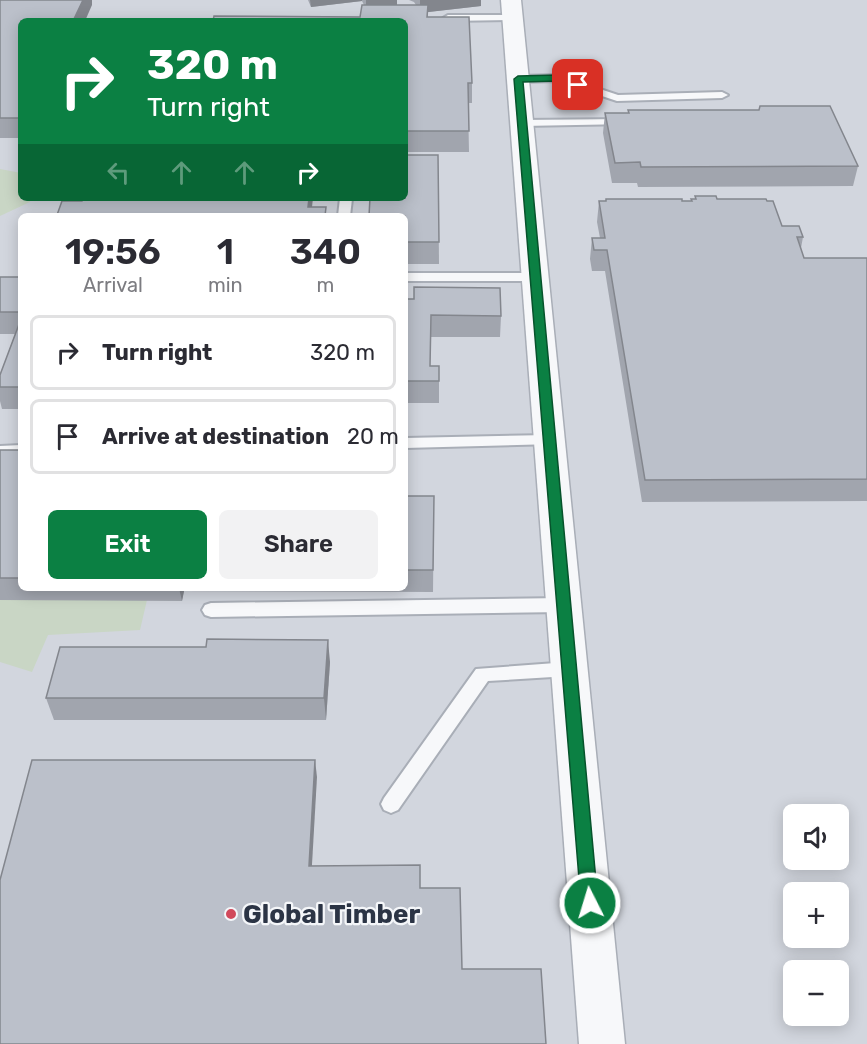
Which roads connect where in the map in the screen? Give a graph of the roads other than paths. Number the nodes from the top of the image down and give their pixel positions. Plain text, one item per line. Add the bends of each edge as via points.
1 (512, 9) edge
2 (433, 18) edge
3 (518, 79) junction
4 (722, 95) dead end
5 (640, 122) edge
6 (522, 123) junction
7 (408, 277) edge
8 (536, 277) junction
9 (549, 440) junction
10 (408, 443) edge
11 (18, 450) edge
12 (0, 451) edge
13 (564, 605) junction
14 (211, 610) dead end
15 (569, 669) junction
16 (390, 804) dead end
17 (602, 1044) edge

1 - 2 lane
1 - 3 street
3 - 4 lane via 558,78 617,98
3 - 6 street
5 - 6 lane
6 - 8 street
7 - 8 lane
8 - 9 street
9 - 10 lane
9 - 13 street
11 - 12 lane
13 - 14 lane
13 - 15 street
15 - 16 lane via 483,674
15 - 17 street

